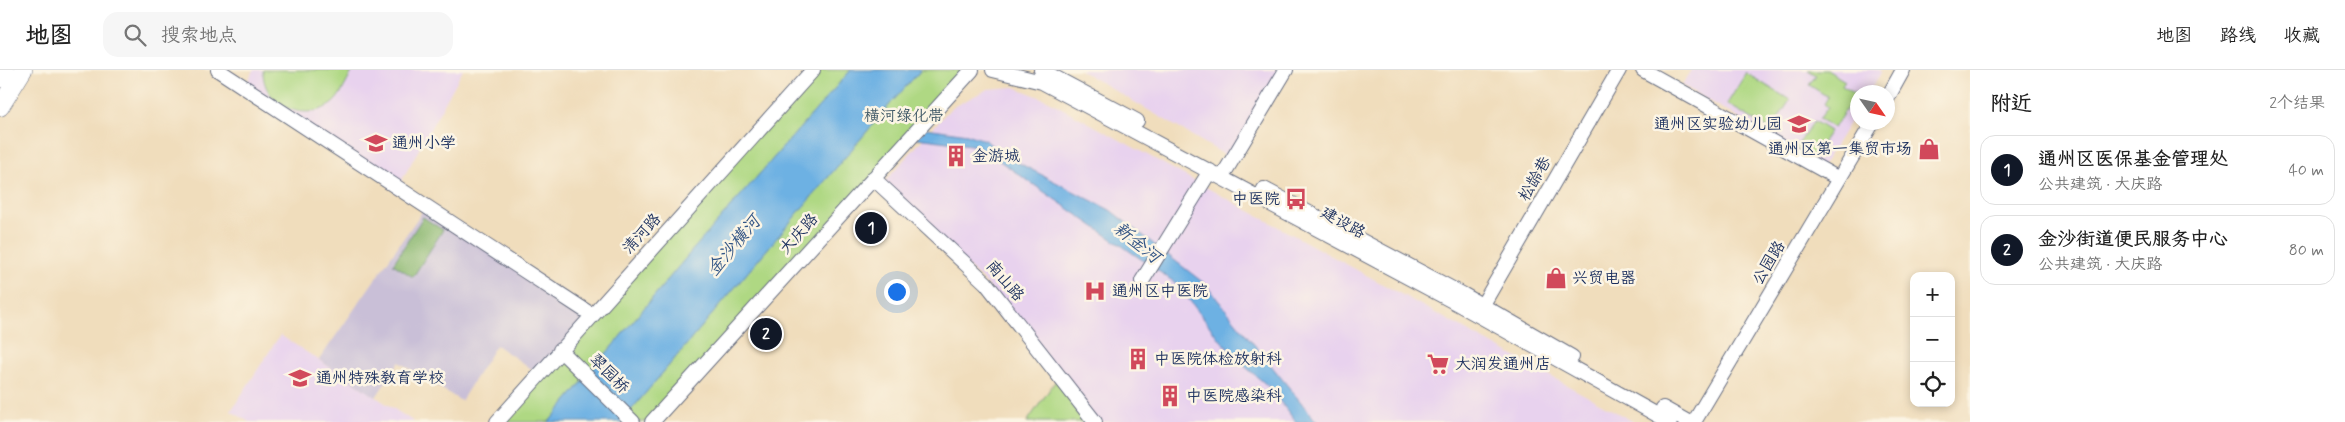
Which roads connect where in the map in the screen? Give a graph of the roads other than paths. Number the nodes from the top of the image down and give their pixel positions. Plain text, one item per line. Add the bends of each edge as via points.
1 (5, 70) edge
2 (23, 70) edge
3 (218, 70) edge
4 (813, 70) edge
5 (972, 70) edge
6 (993, 70) edge
7 (1041, 70) edge
8 (1286, 70) edge
9 (1619, 70) edge
10 (1643, 70) edge
11 (1904, 70) edge
12 (0, 78) edge
13 (1895, 85) edge
14 (0, 107) edge
15 (1868, 130) edge
16 (1226, 170) junction
17 (1210, 171) junction
18 (873, 178) junction
19 (1839, 179) junction
20 (1145, 275) dead end
21 (1482, 306) junction
22 (592, 315) junction
23 (560, 350) junction
24 (498, 422) edge
25 (633, 422) edge
26 (652, 422) edge
27 (1095, 422) edge
28 (1670, 422) edge
29 (1688, 422) edge
30 (1694, 422) edge

1 - 12 main road
2 - 14 main road
3 - 22 street
4 - 22 street, 清河路
5 - 18 street, 大庆路
6 - 17 street, 建设路 via 1042,82
7 - 16 street, 建设路
8 - 16 street
9 - 21 street, 松龄巷
10 - 19 street
11 - 13 street
15 - 19 street, 公园路
16 - 21 street, 建设路
17 - 20 street
17 - 28 street, 建设路
18 - 26 street, 大庆路
18 - 27 street, 南山路 via 986,283
19 - 30 street, 公园路
21 - 29 street, 建设路
22 - 23 street, 清河路
23 - 24 street, 清河路
23 - 25 street, 翠园桥

